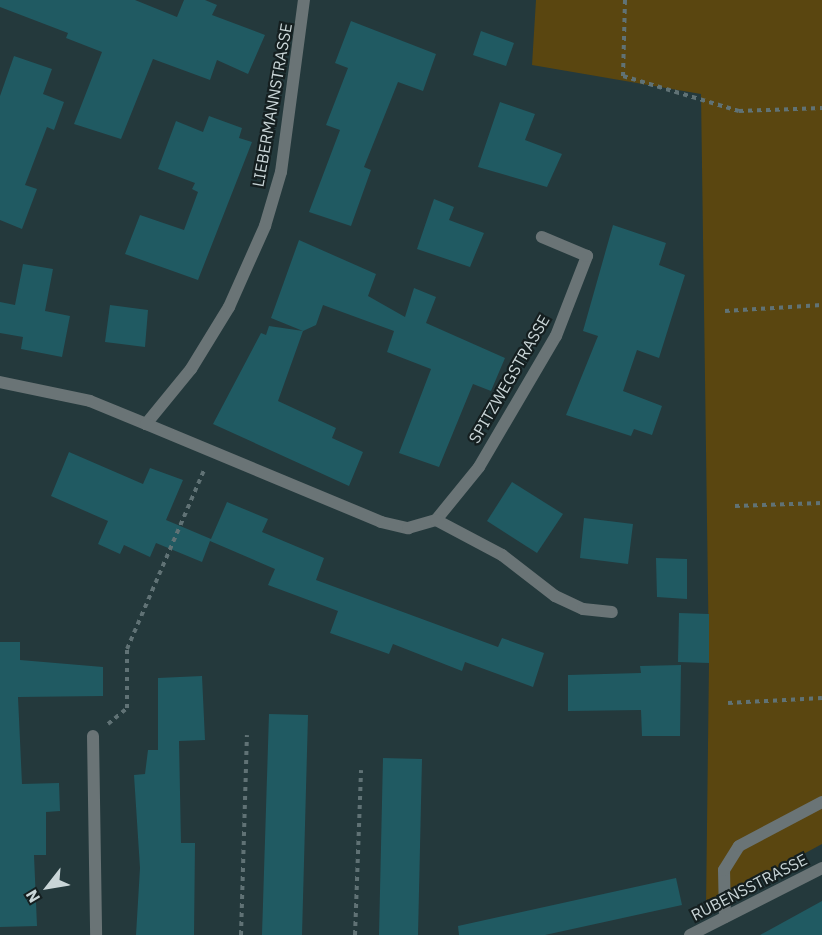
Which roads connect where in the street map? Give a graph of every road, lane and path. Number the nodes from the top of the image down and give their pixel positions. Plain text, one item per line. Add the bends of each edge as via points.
1 (304, 0) edge
2 (625, 0) edge
3 (822, 108) edge
4 (542, 237) dead end
5 (822, 305) edge
6 (725, 311) dead end
7 (0, 382) edge
8 (146, 424) junction
9 (212, 454) junction
10 (822, 503) edge
11 (735, 506) dead end
12 (436, 520) junction
13 (612, 612) dead end
14 (822, 698) edge
15 (728, 703) dead end
16 (247, 735) dead end
17 (93, 736) joint
18 (361, 770) dead end
19 (822, 802) edge
20 (822, 868) edge
21 (725, 917) junction
22 (96, 935) edge
23 (241, 935) edge
24 (355, 935) edge
25 (690, 935) edge

1 - 8 street, LIEBERMANNSTRASSE via 281,172 265,226 218,324 191,369
2 - 3 path via 623,76 739,111
4 - 12 street, SPITZWEGSTRASSE via 587,256 556,336 478,467
5 - 6 path
7 - 8 street via 90,401
8 - 9 street
9 - 12 street via 381,522 408,528
9 - 17 path via 127,649 127,708
10 - 11 path
12 - 13 street via 502,555 555,597 583,609
14 - 15 path
16 - 23 path
17 - 22 street
18 - 24 path
19 - 21 street via 739,846 724,870
20 - 21 street, RUBENSSTRASSE
21 - 25 street, RUBENSSTRASSE

